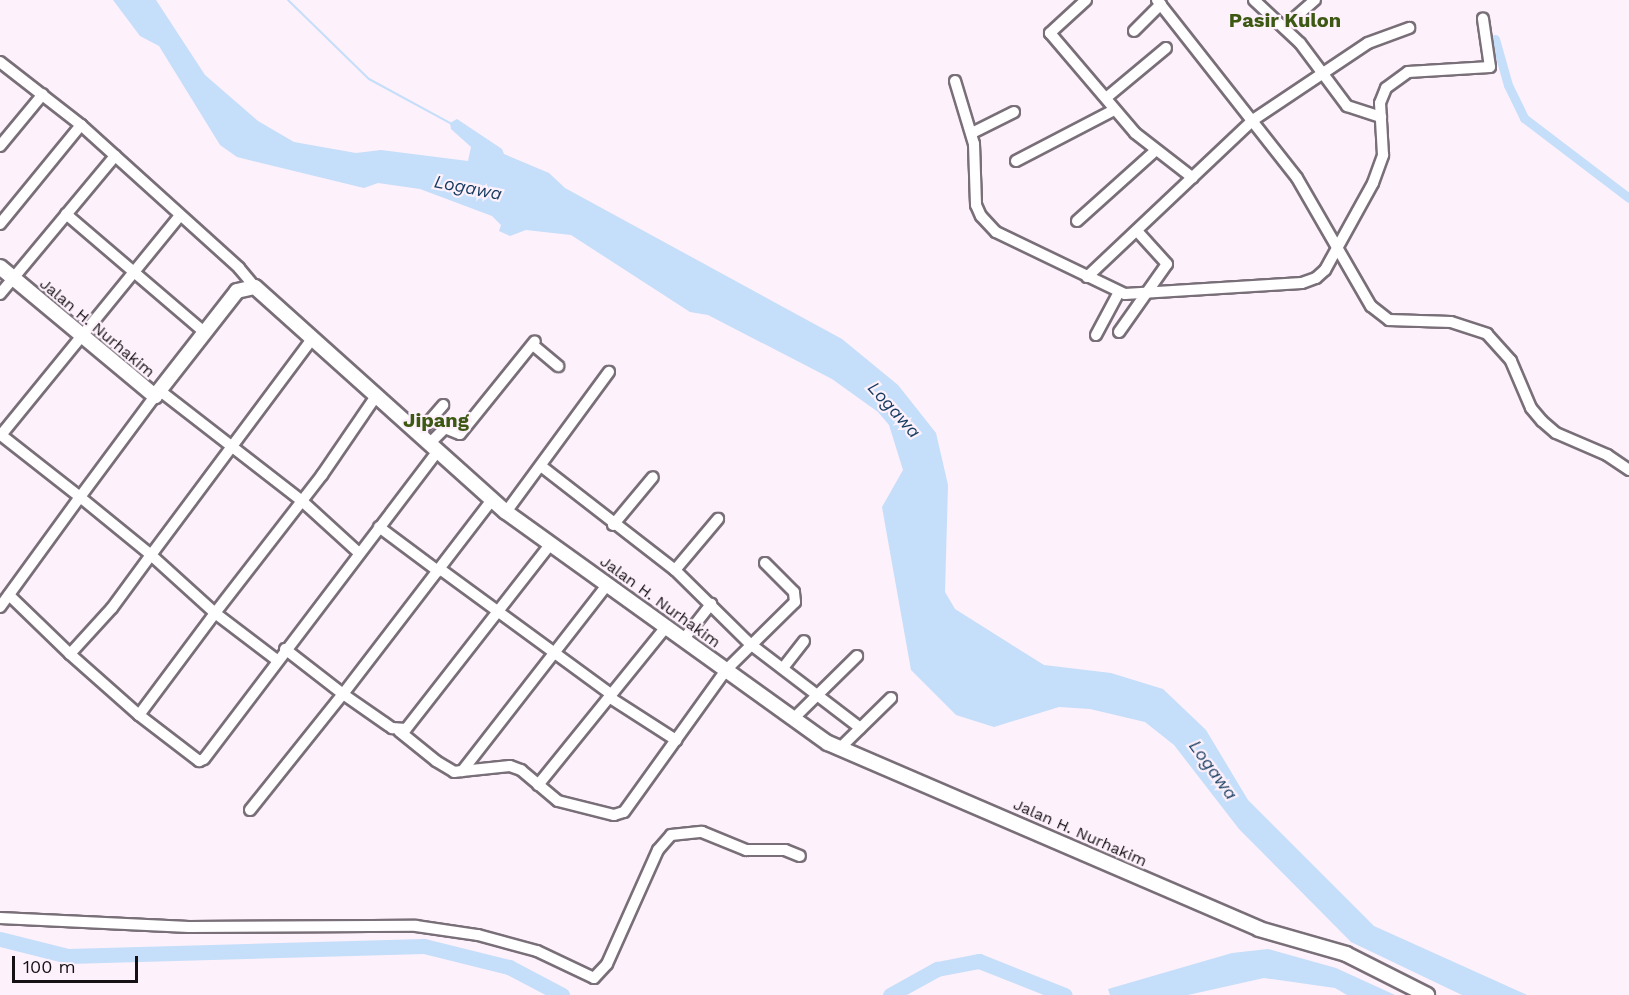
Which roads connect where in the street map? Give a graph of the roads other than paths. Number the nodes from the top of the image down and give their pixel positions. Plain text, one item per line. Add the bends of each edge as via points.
1 (1086, 0) edge
2 (1254, 0) edge
3 (1315, 0) edge
4 (1159, 2) edge
5 (1483, 19) dead end
6 (1284, 27) junction
7 (1409, 27) dead end
8 (1134, 31) dead end
9 (1166, 48) dead end
10 (0, 62) edge
11 (1321, 71) junction
12 (955, 81) dead end
13 (43, 94) junction
14 (1106, 98) junction
15 (1114, 110) junction
16 (1014, 112) dead end
17 (1377, 117) junction
18 (1253, 120) junction
19 (81, 125) junction
20 (976, 131) junction
21 (0, 146) edge
22 (1155, 151) junction
23 (115, 156) junction
24 (1016, 161) dead end
25 (1192, 178) junction
26 (66, 214) junction
27 (179, 217) junction
28 (1077, 221) dead end
29 (0, 224) edge
30 (1137, 231) junction
31 (1336, 244) junction
32 (0, 267) edge
33 (132, 271) junction
34 (1090, 275) junction
35 (13, 278) junction
36 (255, 287) junction
37 (1150, 290) junction
38 (1119, 292) junction
39 (0, 294) edge
40 (204, 332) junction
41 (1119, 332) dead end
42 (79, 335) junction
43 (1096, 335) dead end
44 (313, 338) junction
45 (558, 366) dead end
46 (609, 372) dead end
47 (157, 393) junction
48 (376, 396) junction
49 (443, 405) dead end
50 (419, 433) junction
51 (1, 436) edge
52 (232, 445) junction
53 (434, 447) junction
54 (541, 466) junction
55 (1629, 470) edge
56 (653, 477) dead end
57 (80, 497) junction
58 (492, 500) junction
59 (302, 501) junction
60 (506, 512) junction
61 (718, 519) dead end
62 (614, 525) junction
63 (379, 527) junction
64 (550, 545) junction
65 (359, 553) junction
66 (151, 555) junction
67 (765, 563) dead end
68 (439, 570) junction
69 (675, 570) junction
70 (607, 585) junction
71 (3, 600) edge
72 (711, 604) junction
73 (498, 612) junction
74 (214, 613) junction
75 (666, 627) junction
76 (683, 640) junction
77 (804, 641) dead end
78 (749, 643) junction
79 (285, 649) junction
80 (554, 652) junction
81 (70, 654) junction
82 (857, 656) dead end
83 (277, 660) junction
84 (783, 668) junction
85 (726, 670) junction
86 (817, 693) junction
87 (344, 694) junction
88 (610, 696) junction
89 (891, 698) dead end
90 (139, 715) junction
91 (793, 719) junction
92 (860, 728) junction
93 (399, 731) junction
94 (676, 740) junction
95 (839, 749) junction
96 (462, 771) junction
97 (538, 785) junction
98 (250, 810) dead end
99 (800, 856) dead end
100 (0, 918) edge
101 (1427, 995) edge

1 - 14 street via 1050,33
2 - 6 street
3 - 6 street
4 - 8 street
4 - 18 street
5 - 17 street via 1485,68 1421,70 1400,75 1386,87
6 - 11 street
7 - 11 street via 1368,43
9 - 14 street
10 - 13 street
11 - 17 street via 1347,106
11 - 18 street
12 - 20 street
13 - 19 street
13 - 21 street
14 - 15 street
15 - 22 street
15 - 24 street
16 - 20 street
17 - 31 street via 1382,163
18 - 25 street
18 - 31 street via 1302,184
19 - 23 street
19 - 29 street
20 - 34 street via 976,205 981,216 996,232
22 - 25 street
22 - 28 street
23 - 26 street
23 - 27 street
25 - 30 street
26 - 33 street
26 - 35 street
27 - 33 street
27 - 36 street via 239,268
30 - 34 street
30 - 37 street via 1167,262
31 - 37 street via 1320,275 1302,283
31 - 55 street via 1364,298 1380,314 1404,322 1451,322 1487,334 1511,361 1524,393 1542,421 1556,433
32 - 35 main road, Jalan H. Nurhakim
33 - 40 street
33 - 42 street
34 - 38 street
35 - 39 street
35 - 42 main road, Jalan H. Nurhakim
36 - 40 main road, Jalan H. Nurhakim via 241,287
36 - 44 main road, Jalan H. Nurhakim
37 - 38 street
37 - 41 street
38 - 43 street
40 - 47 main road, Jalan H. Nurhakim
42 - 47 main road, Jalan H. Nurhakim
42 - 51 street
44 - 48 main road, Jalan H. Nurhakim
44 - 52 street
45 - 53 street via 534,343 460,435 445,428
46 - 54 street
47 - 52 street
47 - 57 street
48 - 50 main road, Jalan H. Nurhakim
48 - 59 street
49 - 50 street
50 - 53 main road, Jalan H. Nurhakim
51 - 57 street
52 - 59 street
52 - 66 street
53 - 58 main road, Jalan H. Nurhakim
53 - 63 street
54 - 60 street
54 - 62 street
56 - 62 street
57 - 66 street
57 - 71 street
58 - 60 main road, Jalan H. Nurhakim
58 - 68 street
59 - 65 street
59 - 74 street
60 - 64 main road, Jalan H. Nurhakim
61 - 69 street
62 - 69 street
63 - 65 street
63 - 68 street
64 - 70 main road, Jalan H. Nurhakim
64 - 73 street
65 - 79 street
66 - 74 street
66 - 81 street via 112,608
67 - 78 street via 796,598
68 - 73 street
68 - 87 street
69 - 72 street
70 - 75 main road, Jalan H. Nurhakim
70 - 80 street
71 - 81 street
72 - 76 street
72 - 78 street
73 - 80 street
73 - 93 street via 431,699 406,729
74 - 83 street
74 - 90 street
75 - 76 main road, Jalan H. Nurhakim
75 - 88 street
76 - 85 main road, Jalan H. Nurhakim
77 - 84 street
78 - 84 street
78 - 85 street
79 - 83 street
79 - 87 street
80 - 88 street
80 - 96 street
81 - 90 street
82 - 86 street
83 - 90 street via 201,761
84 - 86 street
85 - 91 main road, Jalan H. Nurhakim
85 - 94 street
86 - 91 street
86 - 92 street
87 - 93 street
87 - 98 street
88 - 94 street
88 - 97 street
89 - 92 street
91 - 95 main road, Jalan H. Nurhakim
92 - 95 street
93 - 96 street via 436,761 454,772
94 - 97 street via 619,814 558,801
95 - 101 main road, Jalan H. Nurhakim via 1259,929 1346,954
96 - 97 street via 510,766
99 - 100 street via 785,850 746,850 702,832 671,835 658,850 607,964 594,978 537,951 478,935 416,926 215,926

